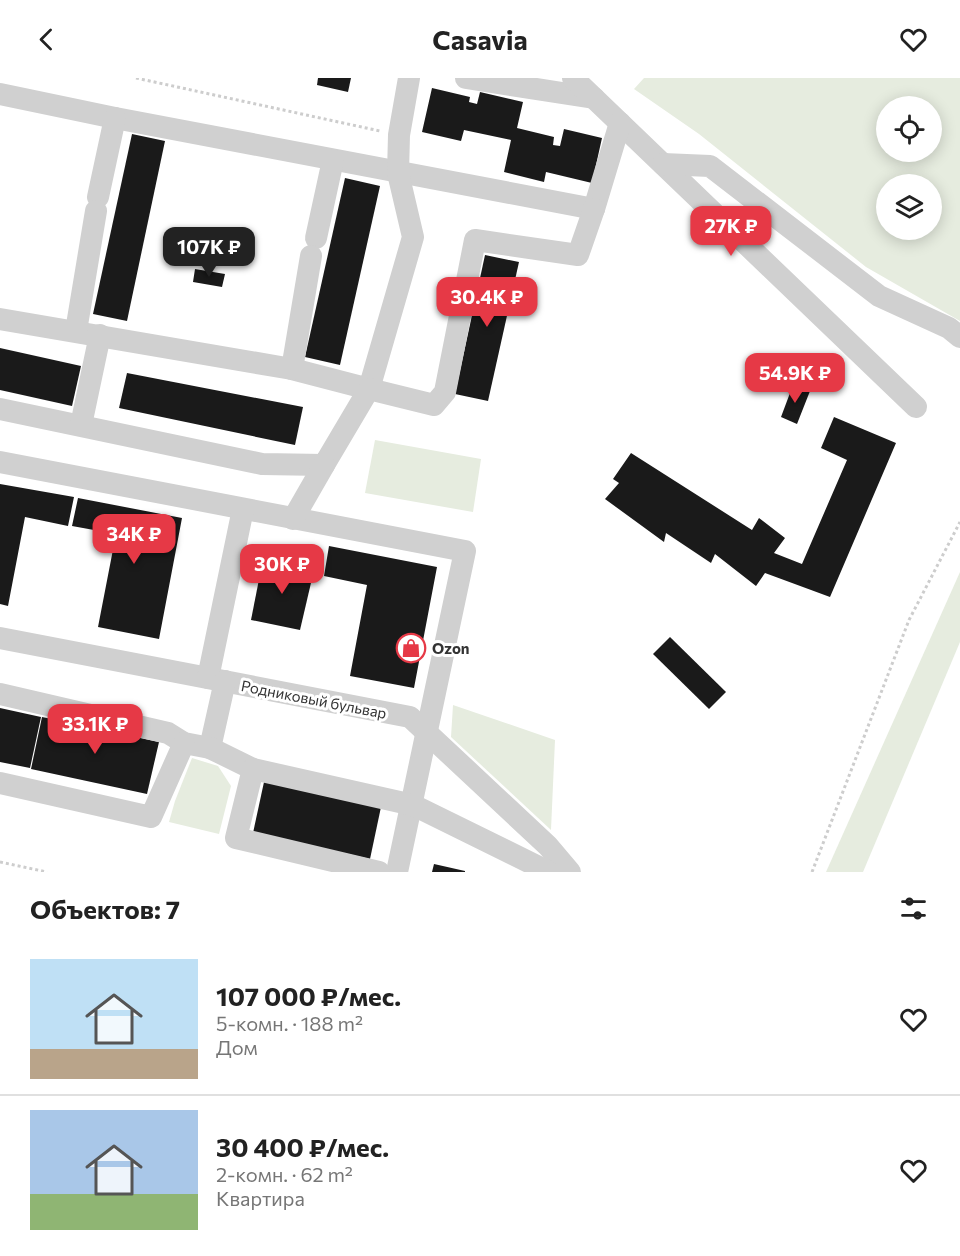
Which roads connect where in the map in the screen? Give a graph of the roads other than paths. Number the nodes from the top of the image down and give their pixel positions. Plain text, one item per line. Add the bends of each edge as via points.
1 (409, 78) edge
2 (466, 78) edge
3 (573, 78) edge
4 (0, 94) edge
5 (594, 98) junction
6 (115, 118) junction
7 (620, 123) junction
8 (333, 160) junction
9 (663, 164) junction
10 (398, 173) junction
11 (594, 209) junction
12 (0, 319) edge
13 (76, 331) junction
14 (100, 334) junction
15 (960, 337) edge
16 (292, 369) junction
17 (369, 389) junction
18 (916, 407) dead end
19 (0, 409) edge
20 (81, 425) junction
21 (0, 462) edge
22 (324, 465) junction
23 (243, 509) junction
24 (293, 519) junction
25 (0, 638) edge
26 (217, 680) junction
27 (0, 694) edge
28 (428, 733) junction
29 (184, 743) junction
30 (210, 748) junction
31 (253, 770) junction
32 (0, 783) edge
33 (413, 805) junction
34 (379, 872) edge
35 (398, 872) edge
36 (549, 872) edge
37 (570, 872) edge

1 - 10 street via 399,135
2 - 5 street
3 - 5 street
4 - 6 street
5 - 7 street
6 - 8 street
6 - 13 street
7 - 9 street
7 - 11 street
8 - 10 street
8 - 16 street
9 - 15 street via 710,166 879,296 949,328
9 - 18 street
10 - 11 street
10 - 17 street via 413,237
11 - 17 street via 578,255 475,240 445,392 434,405
12 - 13 street
13 - 14 street
14 - 16 street
14 - 20 street
16 - 17 street
17 - 22 street
19 - 20 street
20 - 22 street via 262,464
21 - 23 street
22 - 24 street
23 - 24 street
23 - 26 street
24 - 28 street via 465,551
25 - 26 street, Родниковый бульвар
26 - 28 street, Родниковый бульвар via 410,717
26 - 30 street
27 - 29 street via 168,733
28 - 33 street
28 - 37 street, Родниковый бульвар via 548,846
29 - 30 street
29 - 32 street via 151,817
30 - 31 street
31 - 33 street
31 - 34 street via 236,838
33 - 35 street
33 - 36 street

